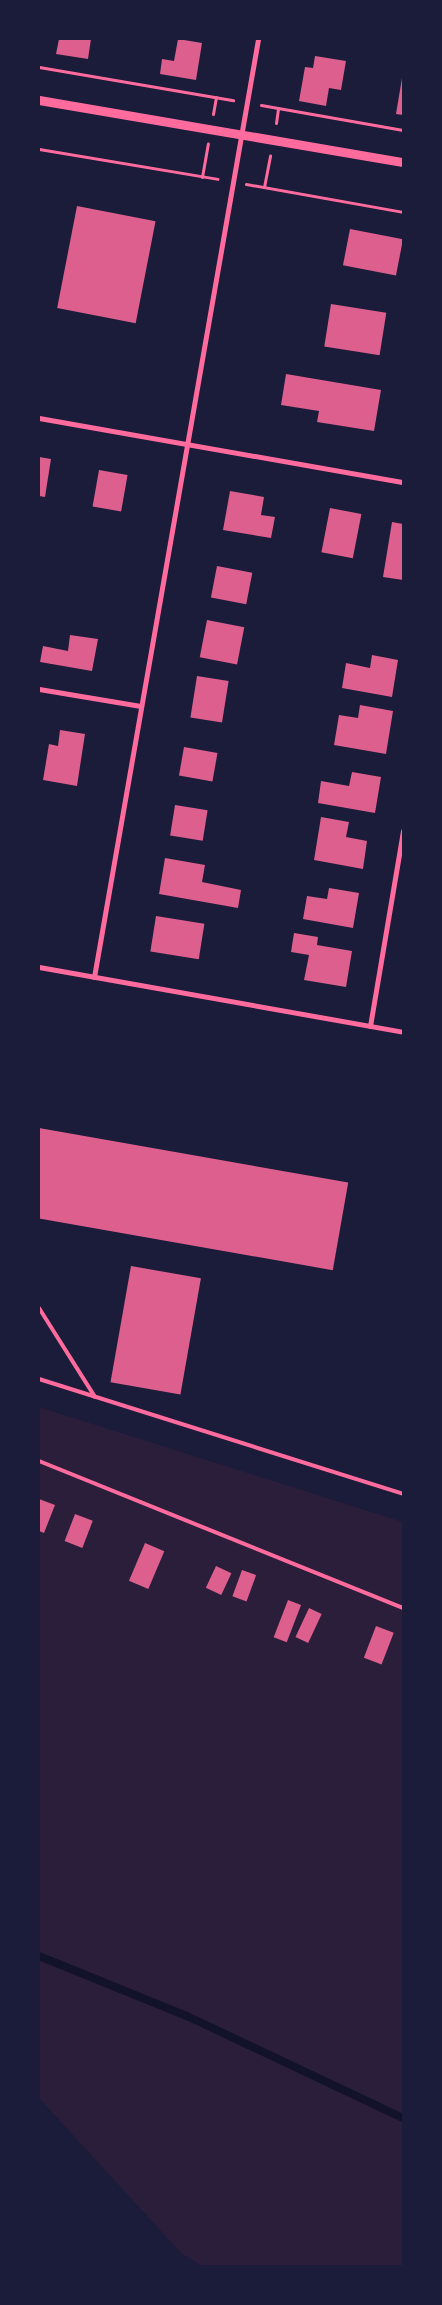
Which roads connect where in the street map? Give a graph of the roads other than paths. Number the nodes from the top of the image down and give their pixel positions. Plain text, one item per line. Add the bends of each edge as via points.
1 (258, 39) edge
2 (39, 100) edge
3 (242, 134) junction
4 (403, 162) edge
5 (39, 418) edge
6 (187, 445) junction
7 (403, 482) edge
8 (39, 689) edge
9 (141, 706) junction
10 (403, 830) edge
11 (39, 968) edge
12 (94, 977) junction
13 (370, 1026) junction
14 (403, 1032) edge
15 (39, 1308) edge
16 (39, 1379) edge
17 (95, 1397) junction
18 (39, 1461) edge
19 (403, 1494) edge
20 (403, 1608) edge

1 - 3 street
2 - 3 street
3 - 4 street
3 - 6 street
5 - 6 street
6 - 7 street
6 - 9 street
8 - 9 street
9 - 12 street
10 - 13 street
11 - 12 street
12 - 13 street
13 - 14 street
15 - 17 lane
16 - 17 lane
17 - 19 lane
18 - 20 lane

